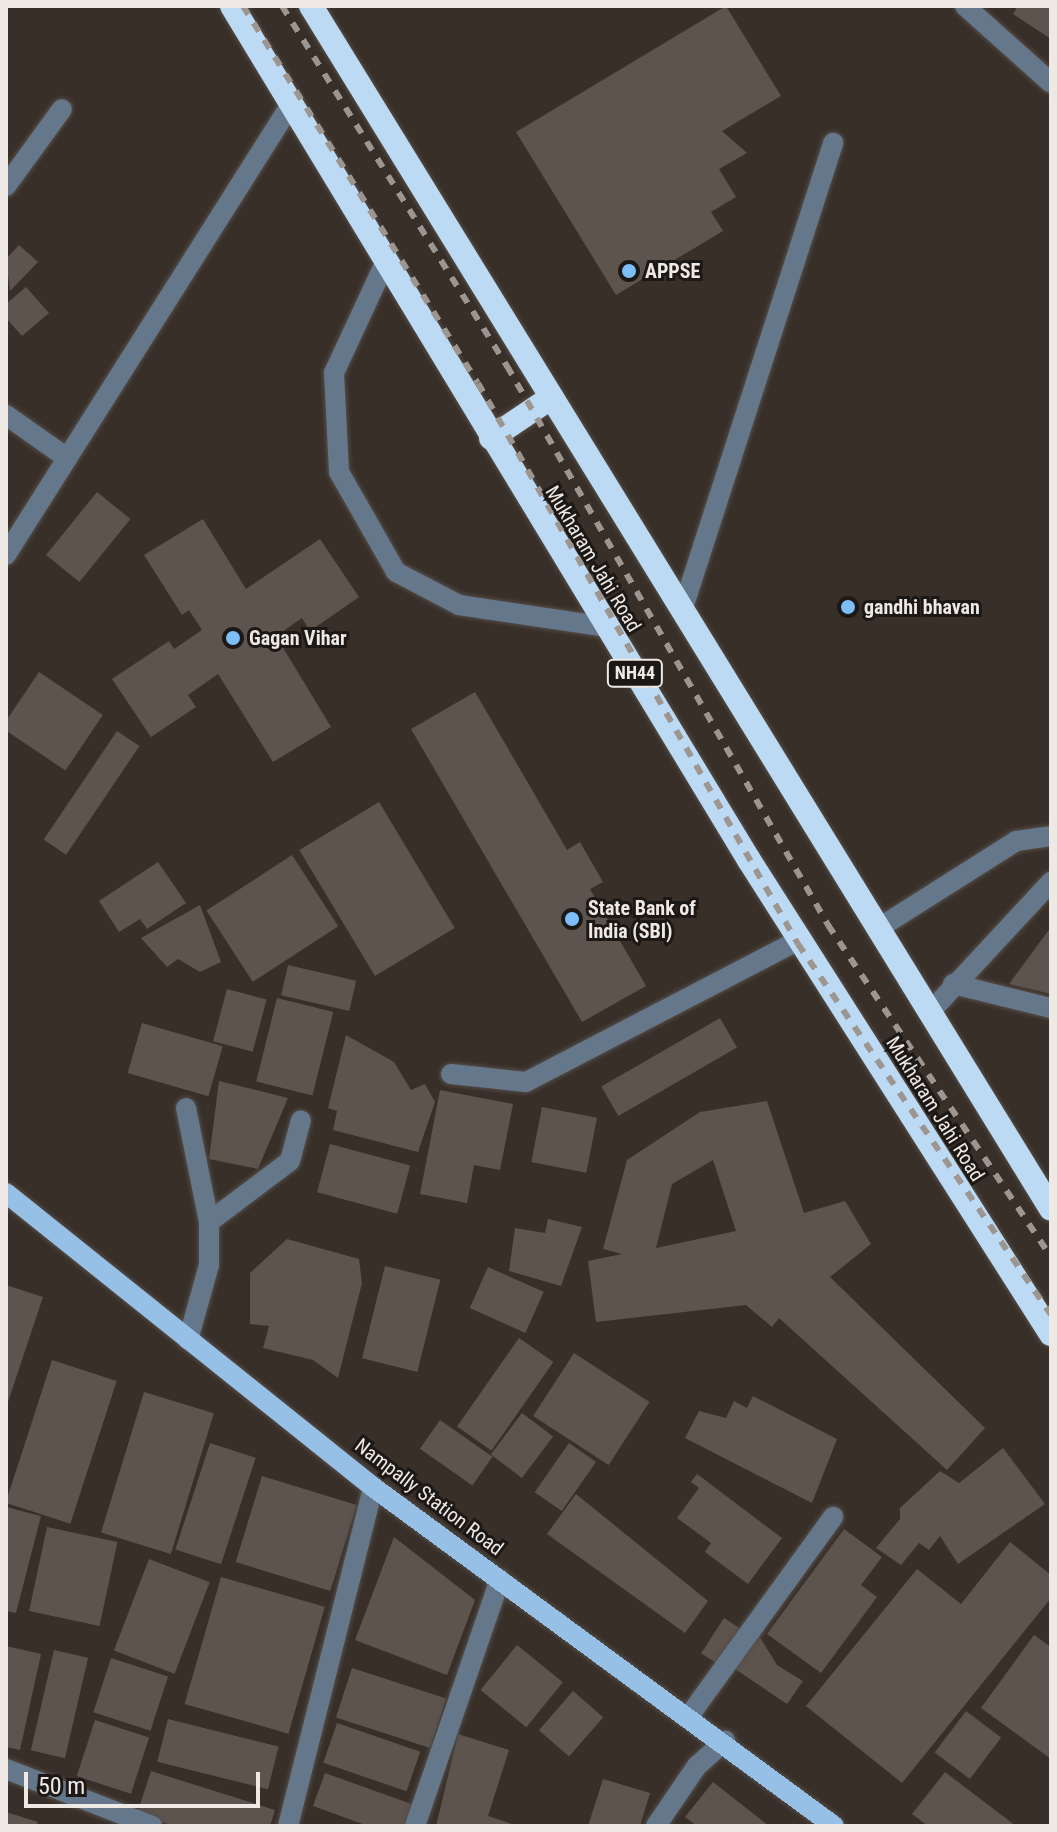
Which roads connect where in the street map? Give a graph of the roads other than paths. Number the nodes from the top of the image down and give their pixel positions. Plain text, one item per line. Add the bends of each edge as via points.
1 (232, 6) edge
2 (311, 6) edge
3 (965, 6) edge
4 (1051, 83) edge
5 (290, 106) junction
6 (62, 109) dead end
7 (833, 143) dead end
8 (6, 186) edge
9 (385, 263) junction
10 (552, 397) junction
11 (6, 415) edge
12 (491, 438) junction
13 (67, 458) junction
14 (6, 555) edge
15 (683, 608) junction
16 (607, 627) junction
17 (1051, 836) edge
18 (1051, 882) edge
19 (879, 928) junction
20 (799, 940) junction
21 (953, 984) junction
22 (1051, 1008) edge
23 (932, 1010) junction
24 (451, 1074) dead end
25 (186, 1108) dead end
26 (301, 1120) dead end
27 (6, 1193) edge
28 (1051, 1209) edge
29 (209, 1222) junction
30 (1051, 1334) edge
31 (188, 1340) junction
32 (373, 1487) junction
33 (833, 1517) dead end
34 (500, 1579) junction
35 (689, 1716) junction
36 (725, 1741) junction
37 (6, 1769) edge
38 (140, 1824) edge
39 (288, 1826) edge
40 (415, 1826) edge
41 (656, 1826) edge
42 (834, 1826) edge

1 - 5 highway, Mukharam Jahi Road / NH44
2 - 10 highway
3 - 4 street
5 - 9 highway, Mukharam Jahi Road / NH44
5 - 13 street
6 - 8 street
7 - 15 street
9 - 12 highway, Mukharam Jahi Road / NH44
9 - 16 street via 334,373 339,472 396,572 459,605
10 - 12 highway
10 - 15 highway
11 - 13 street
12 - 16 highway, Mukharam Jahi Road / NH44
13 - 14 street
15 - 19 highway
16 - 20 highway, Mukharam Jahi Road / NH44
17 - 19 street via 1016,841
18 - 21 street
19 - 23 highway
20 - 24 street via 526,1082
20 - 30 highway, Mukharam Jahi Road / NH44
21 - 22 street
21 - 23 street
23 - 28 highway
25 - 29 street
26 - 29 street via 290,1161
27 - 31 main road, Nampally Station Road
29 - 31 street via 209,1265
31 - 32 main road, Nampally Station Road
32 - 34 main road, Nampally Station Road
32 - 39 street
33 - 35 street
34 - 35 main road, Nampally Station Road
34 - 40 street
35 - 36 main road, Nampally Station Road
36 - 41 street via 697,1766
36 - 42 main road, Nampally Station Road
37 - 38 street

